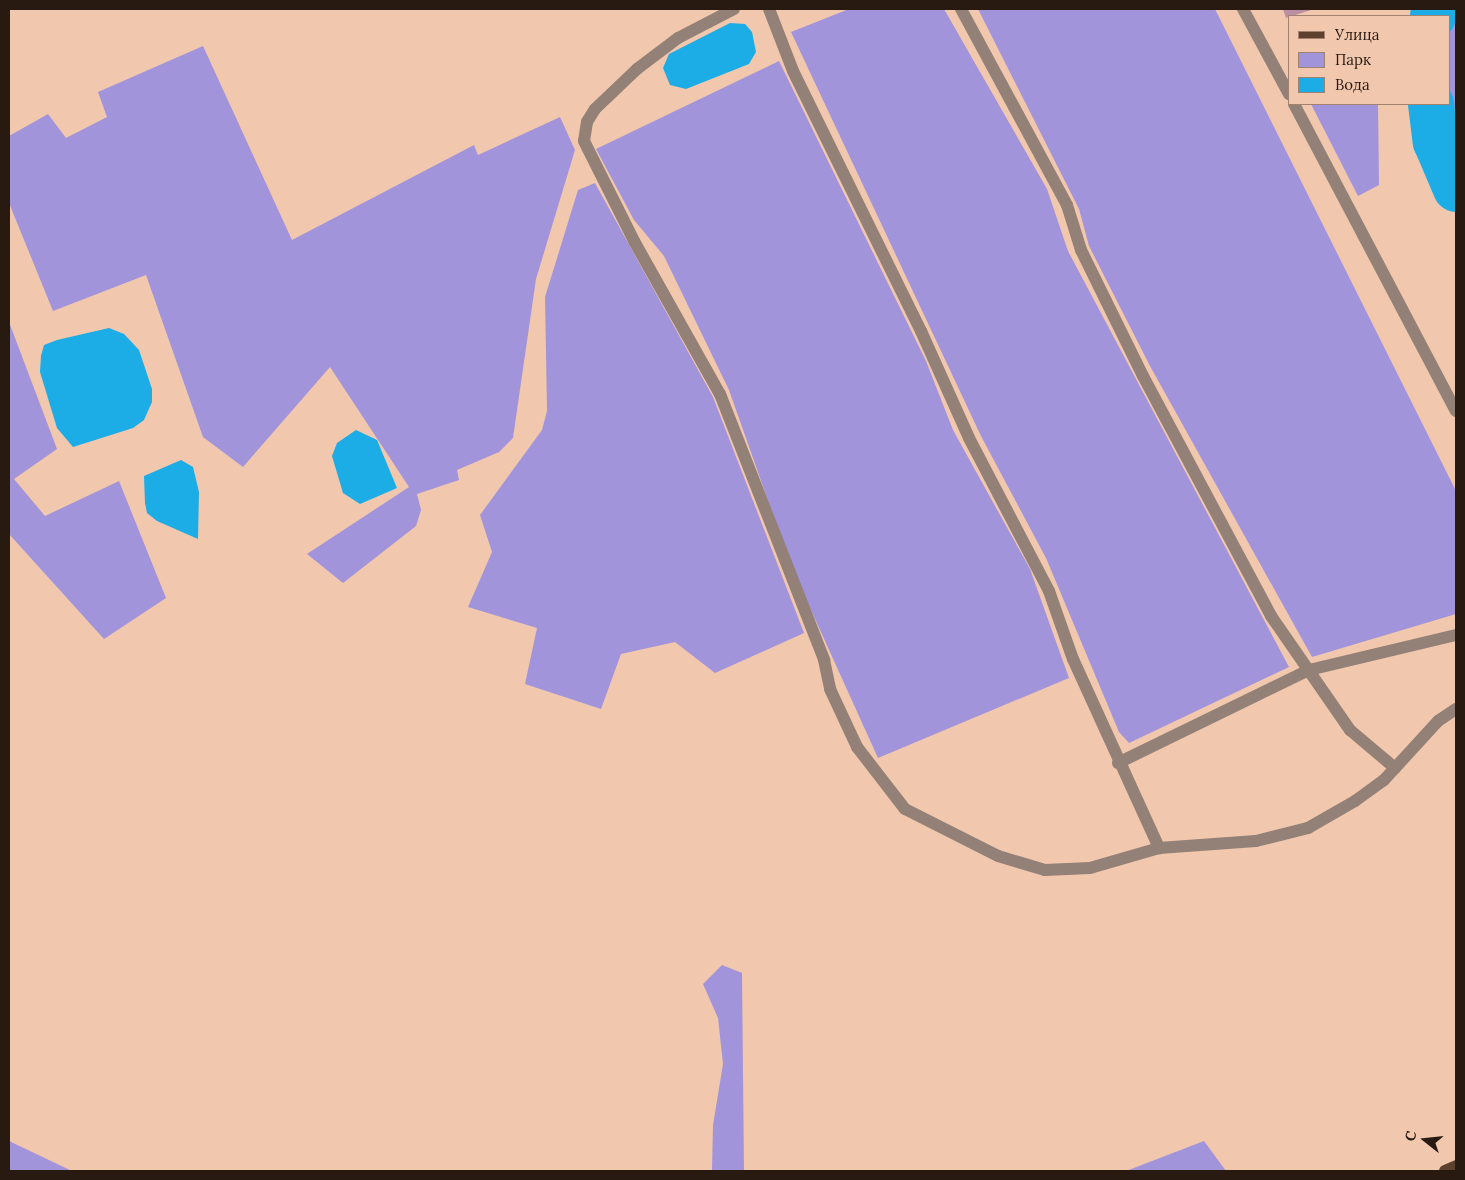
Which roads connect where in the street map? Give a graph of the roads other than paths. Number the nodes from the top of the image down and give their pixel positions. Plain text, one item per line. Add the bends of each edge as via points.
1 (734, 9) edge
2 (770, 9) edge
3 (961, 9) edge
4 (1243, 9) edge
5 (1288, 92) edge
6 (1295, 105) edge
7 (1456, 411) edge
8 (1456, 635) edge
9 (1309, 670) junction
10 (1456, 709) edge
11 (1118, 762) junction
12 (1395, 768) junction
13 (1159, 848) junction
14 (1456, 1166) edge
15 (1445, 1171) edge

1 - 13 street via 678,38 637,69 595,109 587,122 584,141 634,242 720,394 824,660 830,689 857,747 905,809 1024,867 1090,868
2 - 11 street via 793,71 921,331 969,438 1049,591
3 - 9 street via 1067,205 1081,250 1143,376 1271,616
4 - 5 street
6 - 7 street
8 - 9 street
9 - 11 street
9 - 12 street via 1350,730
10 - 12 street via 1438,721
11 - 13 street
12 - 13 street via 1355,801 1308,828 1256,841
14 - 15 main road

